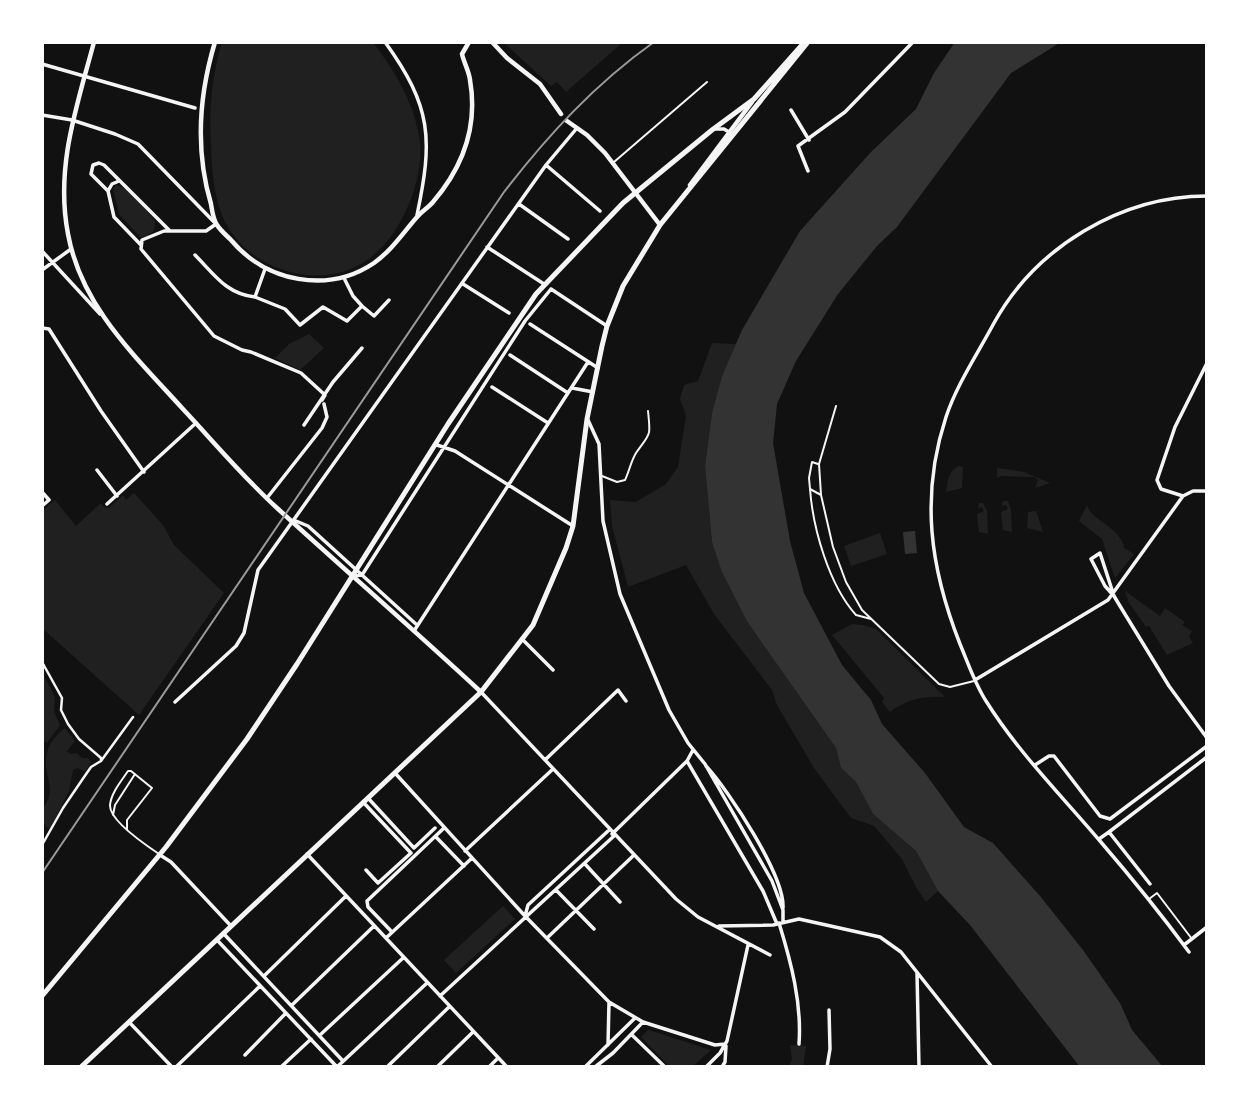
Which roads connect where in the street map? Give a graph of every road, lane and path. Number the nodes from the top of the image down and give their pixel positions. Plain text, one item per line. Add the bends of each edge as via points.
1 (94, 42) edge
2 (215, 42) edge
3 (385, 42) edge
4 (469, 42) edge
5 (492, 42) edge
6 (808, 42) edge
7 (913, 42) edge
8 (42, 64) edge
9 (85, 76) junction
10 (706, 82) dead end
11 (754, 99) junction
12 (195, 108) dead end
13 (791, 110) dead end
14 (561, 114) dead end
15 (42, 115) edge
16 (72, 120) junction
17 (568, 121) dead end
18 (577, 128) junction
19 (712, 130) junction
20 (729, 132) junction
21 (808, 140) junction
22 (730, 141) junction
23 (613, 162) junction
24 (546, 165) junction
25 (808, 171) dead end
26 (119, 181) junction
27 (108, 191) junction
28 (635, 192) junction
29 (1207, 195) edge
30 (519, 204) junction
31 (600, 211) dead end
32 (417, 217) junction
33 (216, 224) junction
34 (660, 225) junction
35 (170, 231) junction
36 (568, 240) dead end
37 (140, 244) junction
38 (487, 247) junction
39 (71, 249) junction
40 (42, 251) edge
41 (195, 255) dead end
42 (52, 261) junction
43 (265, 269) junction
44 (42, 270) edge
45 (344, 278) junction
46 (463, 284) junction
47 (544, 284) junction
48 (551, 289) junction
49 (255, 297) junction
50 (389, 300) dead end
51 (362, 306) junction
52 (509, 313) dead end
53 (103, 317) junction
54 (530, 324) dead end
55 (607, 326) junction
56 (42, 328) edge
57 (362, 348) dead end
58 (510, 355) dead end
59 (588, 362) junction
60 (1207, 363) edge
61 (598, 368) junction
62 (492, 387) dead end
63 (572, 388) junction
64 (593, 392) junction
65 (568, 393) junction
66 (324, 400) junction
67 (836, 406) dead end
68 (648, 411) dead end
69 (587, 419) junction
70 (196, 423) junction
71 (548, 423) junction
72 (304, 425) dead end
73 (437, 445) junction
74 (445, 447) junction
75 (819, 464) junction
76 (97, 470) dead end
77 (144, 471) junction
78 (601, 476) junction
79 (508, 485) junction
80 (810, 489) junction
81 (1207, 491) edge
82 (42, 492) edge
83 (821, 495) junction
84 (117, 496) junction
85 (1183, 496) junction
86 (267, 498) junction
87 (107, 504) dead end
88 (42, 506) edge
89 (294, 521) junction
90 (573, 526) junction
91 (354, 573) junction
92 (362, 575) junction
93 (1114, 596) junction
94 (872, 619) junction
95 (418, 625) junction
96 (414, 631) junction
97 (523, 640) junction
98 (42, 662) edge
99 (553, 670) dead end
100 (975, 680) junction
101 (481, 692) junction
102 (626, 701) dead end
103 (175, 702) dead end
104 (133, 717) dead end
105 (1207, 738) edge
106 (1207, 746) edge
107 (693, 750) junction
108 (1207, 757) edge
109 (545, 760) junction
110 (101, 761) junction
111 (687, 761) junction
112 (1035, 765) junction
113 (553, 769) junction
114 (135, 773) junction
115 (395, 773) junction
116 (1164, 779) junction
117 (1169, 785) junction
118 (365, 800) junction
119 (113, 816) junction
120 (435, 828) dead end
121 (444, 828) junction
122 (128, 830) junction
123 (1109, 831) junction
124 (612, 833) junction
125 (436, 836) junction
126 (1099, 839) junction
127 (42, 845) edge
128 (465, 850) junction
129 (160, 855) junction
130 (307, 855) junction
131 (633, 856) junction
132 (472, 858) junction
133 (584, 864) junction
134 (464, 866) junction
135 (366, 870) dead end
136 (604, 884) junction
137 (1150, 884) dead end
138 (556, 891) junction
139 (346, 896) junction
140 (1148, 899) junction
141 (620, 902) dead end
142 (576, 910) junction
143 (526, 916) junction
144 (780, 923) junction
145 (231, 926) junction
146 (374, 926) junction
147 (717, 926) junction
148 (1207, 927) edge
149 (594, 929) dead end
150 (392, 932) junction
151 (224, 934) junction
152 (386, 938) junction
153 (547, 938) junction
154 (1192, 939) junction
155 (217, 940) junction
156 (747, 945) junction
157 (1184, 945) junction
158 (1189, 952) dead end
159 (770, 955) dead end
160 (403, 958) junction
161 (917, 971) junction
162 (264, 976) junction
163 (427, 983) junction
164 (260, 986) junction
165 (42, 996) edge
166 (440, 996) junction
167 (609, 1002) junction
168 (292, 1006) junction
169 (449, 1007) junction
170 (829, 1010) dead end
171 (286, 1013) junction
172 (634, 1018) junction
173 (129, 1022) junction
174 (643, 1022) junction
175 (474, 1032) junction
176 (320, 1035) junction
177 (632, 1035) junction
178 (311, 1039) junction
179 (726, 1044) junction
180 (799, 1044) dead end
181 (608, 1045) junction
182 (245, 1055) dead end
183 (498, 1058) junction
184 (341, 1065) edge
185 (81, 1067) edge
186 (174, 1067) edge
187 (281, 1067) edge
188 (387, 1067) edge
189 (437, 1067) edge
190 (489, 1067) edge
191 (507, 1067) edge
192 (585, 1067) edge
193 (595, 1067) edge
194 (665, 1067) edge
195 (706, 1067) edge
196 (722, 1067) edge
197 (827, 1067) edge
198 (919, 1067) edge
199 (992, 1067) edge

1 - 9 street
2 - 33 street via 205,79 200,133
3 - 32 street via 412,85 426,127 427,164
4 - 32 street via 462,54 471,82 472,121 467,143 436,198
5 - 14 street via 538,81
6 - 11 main road
6 - 22 main road
7 - 21 street via 845,112
8 - 9 street
9 - 12 street
9 - 16 street
10 - 23 lane
11 - 19 main road
11 - 20 street
13 - 21 street
15 - 16 street
16 - 33 street via 138,144
16 - 39 street via 62,187
17 - 18 street
18 - 23 street
18 - 24 street
19 - 20 street
19 - 28 main road
20 - 22 street
20 - 34 street
21 - 25 street via 798,146
22 - 34 main road
23 - 28 street
24 - 30 street
24 - 31 street
26 - 27 street
26 - 27 street via 103,164 93,165 91,174
26 - 35 street
27 - 37 street via 114,217
28 - 34 street
28 - 47 main road
29 - 100 street via 1125,210 1074,237 1011,297 955,394 944,422 933,482 932,544 941,592
30 - 36 street
30 - 38 street
32 - 45 street via 393,248
33 - 35 street via 206,231
33 - 43 street via 243,254
34 - 55 main road via 627,279
35 - 37 street
37 - 66 street via 214,336 301,373
38 - 46 street
38 - 47 street
39 - 42 street
39 - 53 street
40 - 42 street
41 - 49 street via 237,295
42 - 44 street
42 - 53 street
43 - 45 street via 313,281
43 - 49 street
45 - 51 street
46 - 52 street
46 - 89 street
47 - 48 street
47 - 73 main road
48 - 55 street
48 - 74 street via 525,321
49 - 51 street via 285,309 300,325 323,307 347,321
50 - 51 street via 374,316
53 - 70 street
54 - 59 street
55 - 61 main road
56 - 77 street via 49,329
57 - 66 street
58 - 65 street
59 - 61 street
59 - 63 street
60 - 85 street via 1175,427 1157,480 1161,489
61 - 64 main road
62 - 71 street
63 - 64 street
63 - 65 street
64 - 69 main road
65 - 71 street
66 - 72 street
66 - 86 street via 327,417 322,428
67 - 75 lane
68 - 78 lane via 647,441 635,455 625,480
69 - 78 street via 599,444
69 - 90 main road
70 - 77 street
70 - 86 street
71 - 79 street
73 - 74 street
73 - 91 main road
74 - 79 street
74 - 92 street
75 - 80 lane via 812,462
75 - 83 lane
76 - 84 street
77 - 84 street
78 - 107 street via 603,521 620,593 669,710
79 - 90 street
79 - 95 street
80 - 83 lane
80 - 94 lane via 832,576 856,615
81 - 85 street
82 - 88 street via 49,500
83 - 94 lane via 846,582
84 - 87 street
85 - 93 street
86 - 89 street
89 - 91 street
89 - 103 street via 257,572 244,633 236,646
90 - 97 main road via 547,596
91 - 92 street
91 - 96 street
91 - 129 main road via 254,729
92 - 95 street
93 - 93 street via 1110,582 1100,553 1091,559
93 - 100 street
93 - 105 street
94 - 100 lane via 939,684 950,687
95 - 96 street
96 - 101 street
97 - 99 street
97 - 101 main road
98 - 110 street via 62,698 61,710 68,724
100 - 112 street
101 - 109 street
101 - 115 main road
102 - 109 street via 618,690
104 - 110 street
106 - 116 street
107 - 111 street
107 - 144 street via 770,876 783,910
108 - 117 street
109 - 113 street
110 - 127 street via 91,767 62,808
111 - 124 street
111 - 144 street
112 - 116 street via 1054,756 1100,816 1108,820
112 - 126 street
113 - 124 street
113 - 128 street
114 - 119 lane
114 - 119 lane via 128,771 112,798
114 - 122 lane via 152,788 127,820
115 - 118 main road
115 - 121 street
116 - 117 street
117 - 123 street
118 - 120 street via 414,848
118 - 130 main road
118 - 135 street via 411,853 378,883
119 - 122 lane
121 - 125 street
121 - 128 street
122 - 129 lane
123 - 126 street
123 - 137 street
124 - 131 street
124 - 133 street
124 - 143 street via 528,905
125 - 134 street
125 - 150 street via 366,904
126 - 140 street
128 - 132 street
129 - 145 street
129 - 165 main road
130 - 139 street
130 - 145 main road
131 - 136 street
131 - 147 street via 683,906
132 - 134 street
132 - 143 street
133 - 136 street
133 - 138 street
134 - 150 street
136 - 141 street
136 - 142 street
138 - 142 street
138 - 143 street
139 - 146 street
139 - 162 street
140 - 154 lane via 1157,893
140 - 157 street
142 - 149 street
142 - 153 street
143 - 153 street
143 - 166 street
144 - 147 street
144 - 161 street via 799,919 880,937
144 - 180 street via 798,1002
145 - 151 main road
146 - 152 street
146 - 168 street
147 - 156 street
148 - 154 street
150 - 152 street
151 - 155 main road
151 - 162 street
152 - 160 street
153 - 167 street
154 - 157 street
155 - 164 street
155 - 173 main road
156 - 159 street
156 - 179 street
157 - 158 street
160 - 163 street
160 - 176 street
161 - 198 street
161 - 199 street
162 - 168 street
163 - 166 street
163 - 184 street
164 - 171 street
164 - 186 street
166 - 169 street
167 - 172 street
167 - 181 street
168 - 176 street
169 - 175 street
169 - 188 street
170 - 197 street
171 - 178 street
171 - 182 street
172 - 174 street
172 - 181 street
173 - 185 main road
173 - 186 street
174 - 177 street
174 - 179 street via 715,1045
175 - 183 street
175 - 189 street
176 - 184 street
177 - 193 street
177 - 194 street
178 - 184 street
178 - 187 street
179 - 195 street
179 - 196 street
181 - 192 street
183 - 190 street
183 - 191 street

